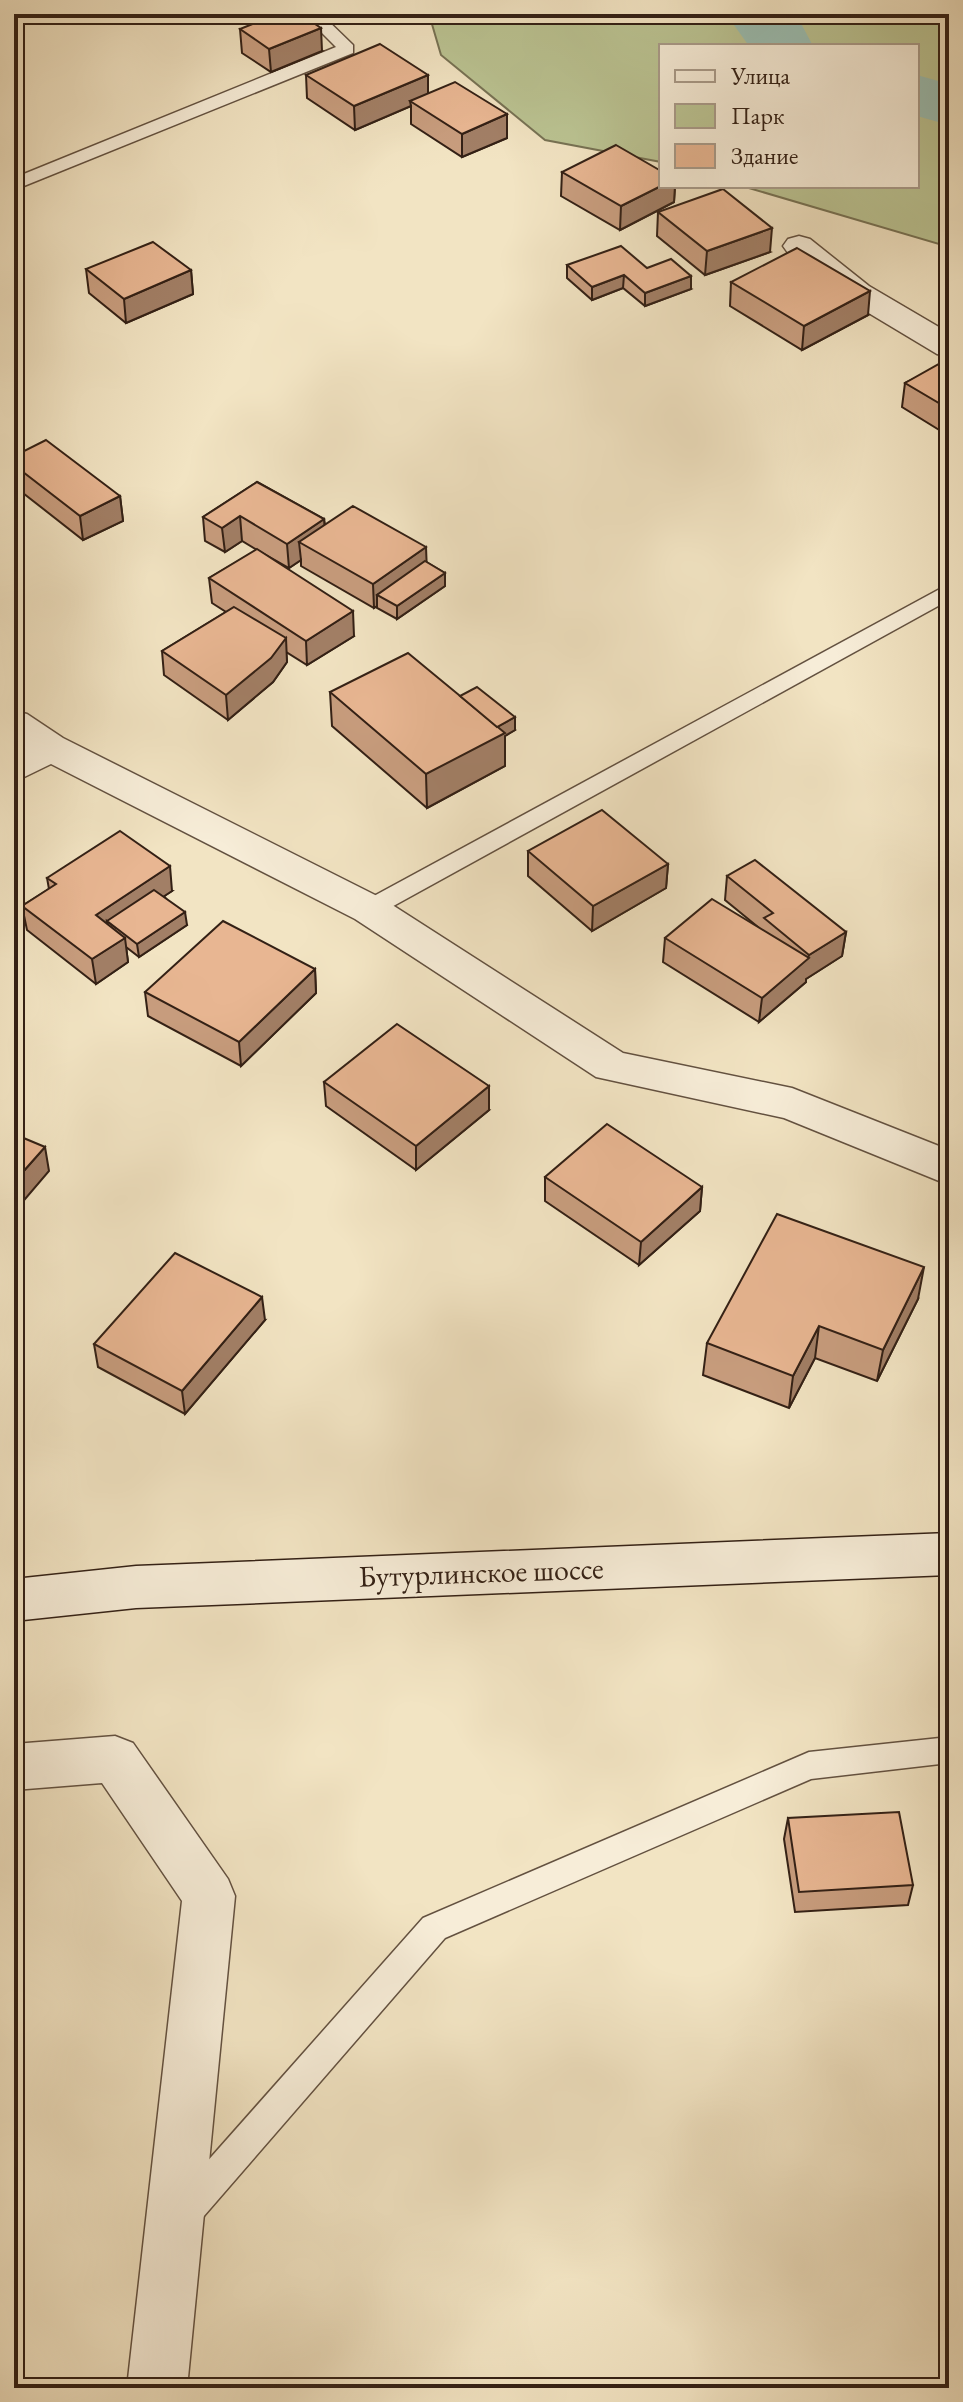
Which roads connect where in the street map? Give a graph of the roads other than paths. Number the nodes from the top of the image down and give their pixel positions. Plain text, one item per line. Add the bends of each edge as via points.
1 (311, 14) edge
2 (14, 185) edge
3 (799, 246) edge
4 (949, 347) edge
5 (949, 591) edge
6 (14, 723) edge
7 (50, 747) junction
8 (14, 769) edge
9 (369, 909) junction
10 (949, 1168) edge
11 (949, 1554) edge
12 (14, 1600) edge
13 (949, 1750) edge
14 (14, 1767) edge
15 (175, 2224) junction
16 (157, 2388) edge

1 - 2 lane via 347,49
3 - 4 street via 858,293
5 - 9 lane
6 - 7 street
7 - 8 street
7 - 9 street
9 - 10 street via 611,1066 792,1104
11 - 12 street, Бутурлинское шоссе via 152,1586
13 - 15 lane via 809,1766 434,1928
14 - 15 street via 115,1759 209,1896
15 - 16 street

